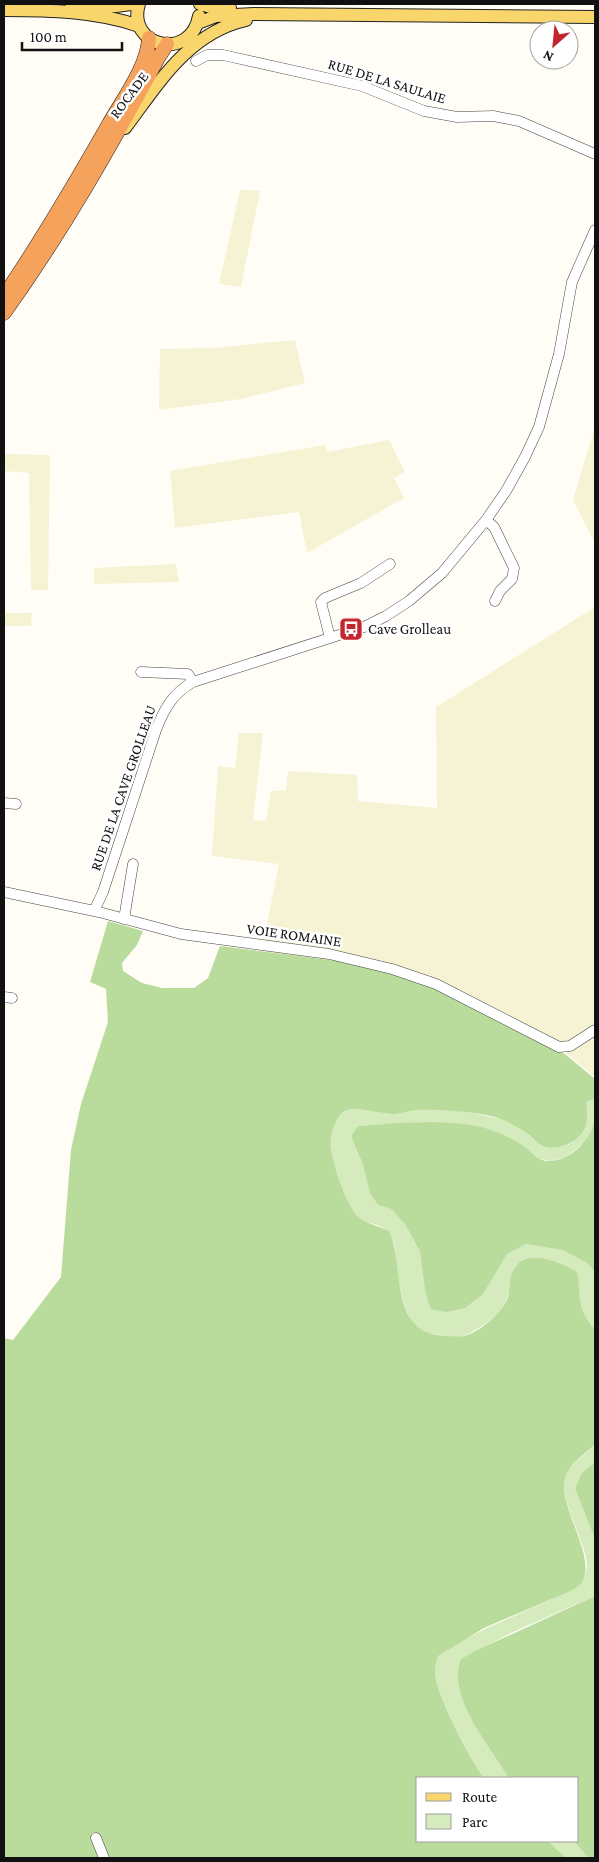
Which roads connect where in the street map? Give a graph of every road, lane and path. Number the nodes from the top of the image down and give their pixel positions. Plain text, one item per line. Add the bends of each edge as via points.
1 (131, 4) edge
2 (138, 4) edge
3 (199, 4) edge
4 (595, 9) edge
5 (4, 10) edge
6 (39, 10) junction
7 (284, 14) junction
8 (595, 17) edge
9 (198, 23) junction
10 (139, 26) junction
11 (149, 38) junction
12 (167, 44) junction
13 (196, 61) dead end
14 (108, 151) junction
15 (595, 154) edge
16 (595, 230) edge
17 (4, 296) edge
18 (4, 313) edge
19 (486, 520) junction
20 (390, 564) dead end
21 (495, 601) dead end
22 (330, 638) junction
23 (141, 672) dead end
24 (193, 682) junction
25 (4, 803) edge
26 (16, 804) dead end
27 (133, 864) dead end
28 (4, 892) edge
29 (94, 911) junction
30 (124, 920) junction
31 (595, 1030) edge
32 (96, 1838) dead end
33 (104, 1858) edge

1 - 6 main road
2 - 10 main road
3 - 4 main road via 226,8
3 - 9 main road
5 - 6 main road
6 - 10 main road via 99,17
7 - 8 main road
7 - 9 main road via 210,17
7 - 14 main road, ROCADE via 230,24 192,47 170,68
9 - 12 main road via 189,36 175,44
10 - 11 main road
11 - 12 main road
11 - 17 highway via 147,54 120,104 57,216
12 - 14 highway, ROCADE
13 - 15 street, RUE DE LA SAULAIE via 212,55 234,57 362,86 424,111 457,117 493,116 519,121
14 - 18 highway, ROCADE
16 - 19 street, RUE DE LA CAVE GROLLEAU via 572,282 559,354 539,427 510,483
19 - 21 street via 494,527 514,568 512,579
19 - 22 street, RUE DE LA CAVE GROLLEAU via 442,574 409,601 364,627
20 - 22 street via 361,583 324,598 322,602
22 - 24 street, RUE DE LA CAVE GROLLEAU
23 - 24 street via 188,674
24 - 29 street, RUE DE LA CAVE GROLLEAU via 182,688 164,711
25 - 26 street
27 - 30 street
28 - 29 street, VOIE ROMAINE
29 - 30 street, VOIE ROMAINE
30 - 31 street, VOIE ROMAINE via 181,934 329,954 392,969 436,984 555,1046 566,1047
32 - 33 street

